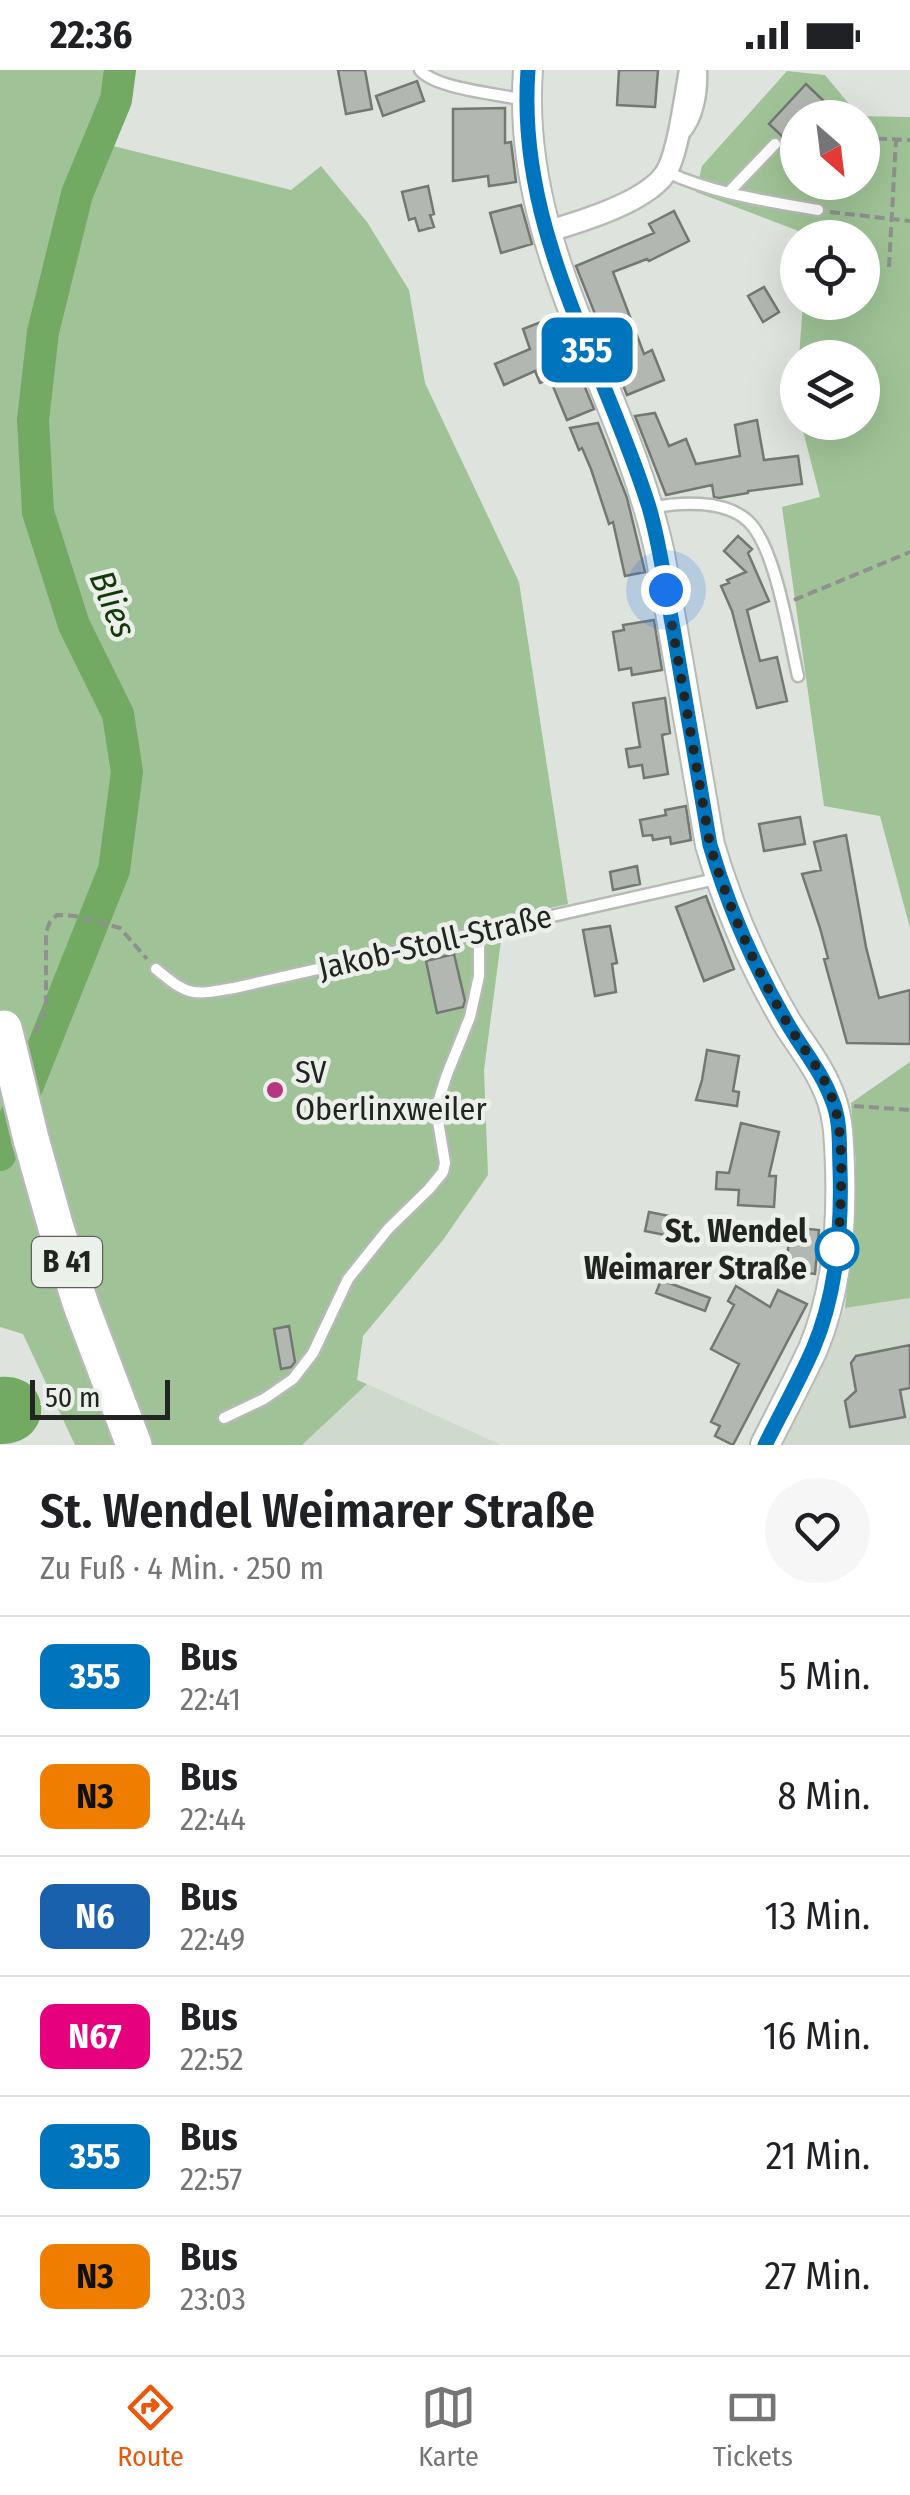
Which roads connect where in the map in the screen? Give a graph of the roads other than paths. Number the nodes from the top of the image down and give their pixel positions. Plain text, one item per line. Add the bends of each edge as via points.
1 (420, 70) edge
2 (528, 70) edge
3 (690, 70) edge
4 (701, 70) edge
5 (526, 100) junction
6 (675, 142) junction
7 (776, 144) dead end
8 (667, 172) junction
9 (728, 193) junction
10 (818, 210) road end
11 (545, 232) junction
12 (649, 508) junction
13 (798, 676) dead end
14 (720, 878) junction
15 (479, 931) junction
16 (156, 969) road end
17 (13, 1021) edge
18 (224, 1418) dead end
19 (136, 1445) edge
20 (765, 1445) edge

1 - 5 lane via 444,85
2 - 5 main road
3 - 6 street
4 - 6 lane via 692,124
5 - 11 main road
6 - 8 street
7 - 9 lane
8 - 9 lane
8 - 11 street via 651,189 609,210
9 - 10 lane
11 - 12 main road
12 - 13 lane via 698,504 746,519 770,563
12 - 14 main road
14 - 15 lane, Jakob-Stoll-Straße
14 - 20 main road via 751,954 816,1066 838,1125 834,1276 814,1346
15 - 16 lane, Jakob-Stoll-Straße via 202,994 184,990
15 - 18 lane via 480,976 470,1018 436,1109 443,1172 348,1279 293,1380
17 - 19 highway, B 41, bridge via 32,1139 61,1244

